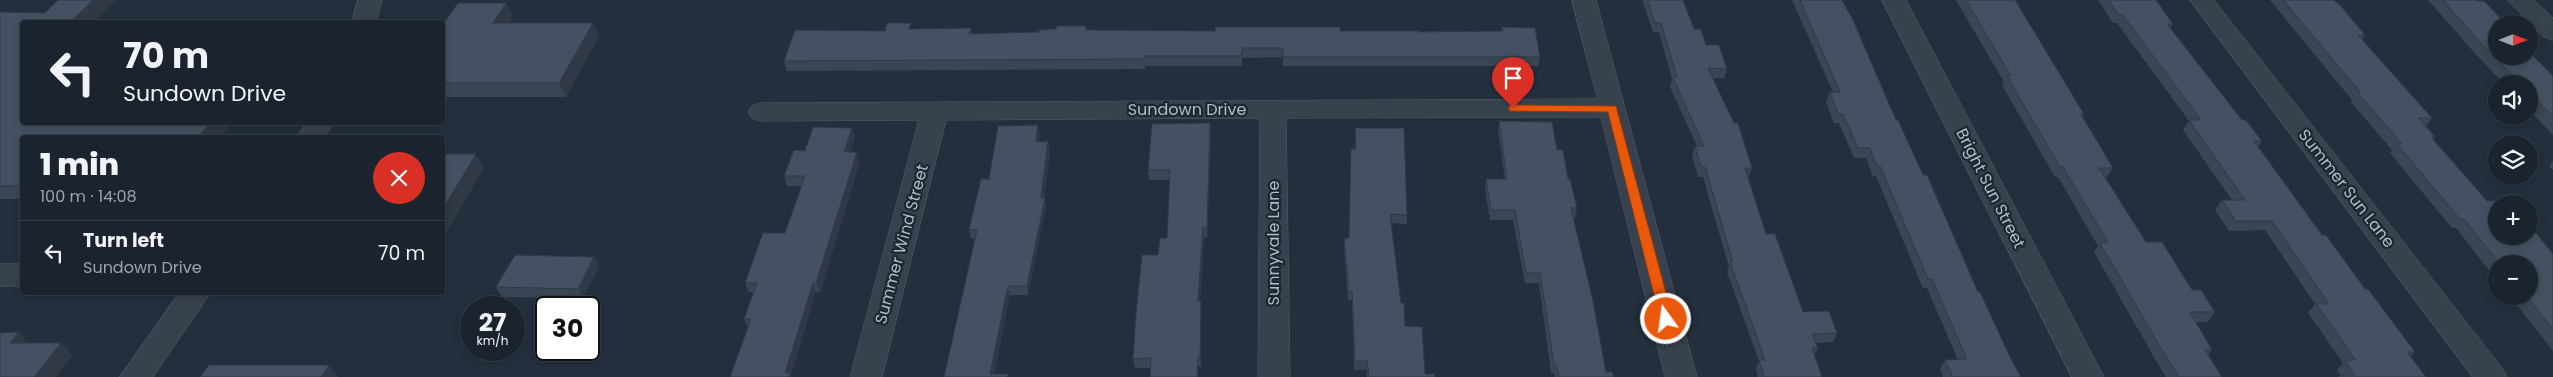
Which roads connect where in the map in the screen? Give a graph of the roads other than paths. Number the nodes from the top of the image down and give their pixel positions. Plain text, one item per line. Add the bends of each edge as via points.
1 (370, 0) edge
2 (1584, 0) edge
3 (1894, 0) edge
4 (2202, 0) edge
5 (2520, 0) edge
6 (365, 20) edge
7 (2553, 32) edge
8 (1273, 108) junction
9 (1613, 108) junction
10 (935, 110) junction
11 (761, 112) dead end
12 (0, 275) edge
13 (20, 275) edge
14 (195, 295) edge
15 (136, 377) edge
16 (866, 377) edge
17 (1274, 377) edge
18 (1681, 377) edge
19 (2088, 377) edge
20 (2492, 377) edge

1 - 6 street
2 - 9 street
3 - 19 street, Bright Sun Street
4 - 20 street, Summer Sun Lane
5 - 7 street
8 - 9 street, Sundown Drive
8 - 10 street, Sundown Drive
8 - 17 street, Sunnyvale Lane
9 - 18 street
10 - 11 street, Sundown Drive
10 - 16 street, Summer Wind Street
12 - 13 street
14 - 15 street

